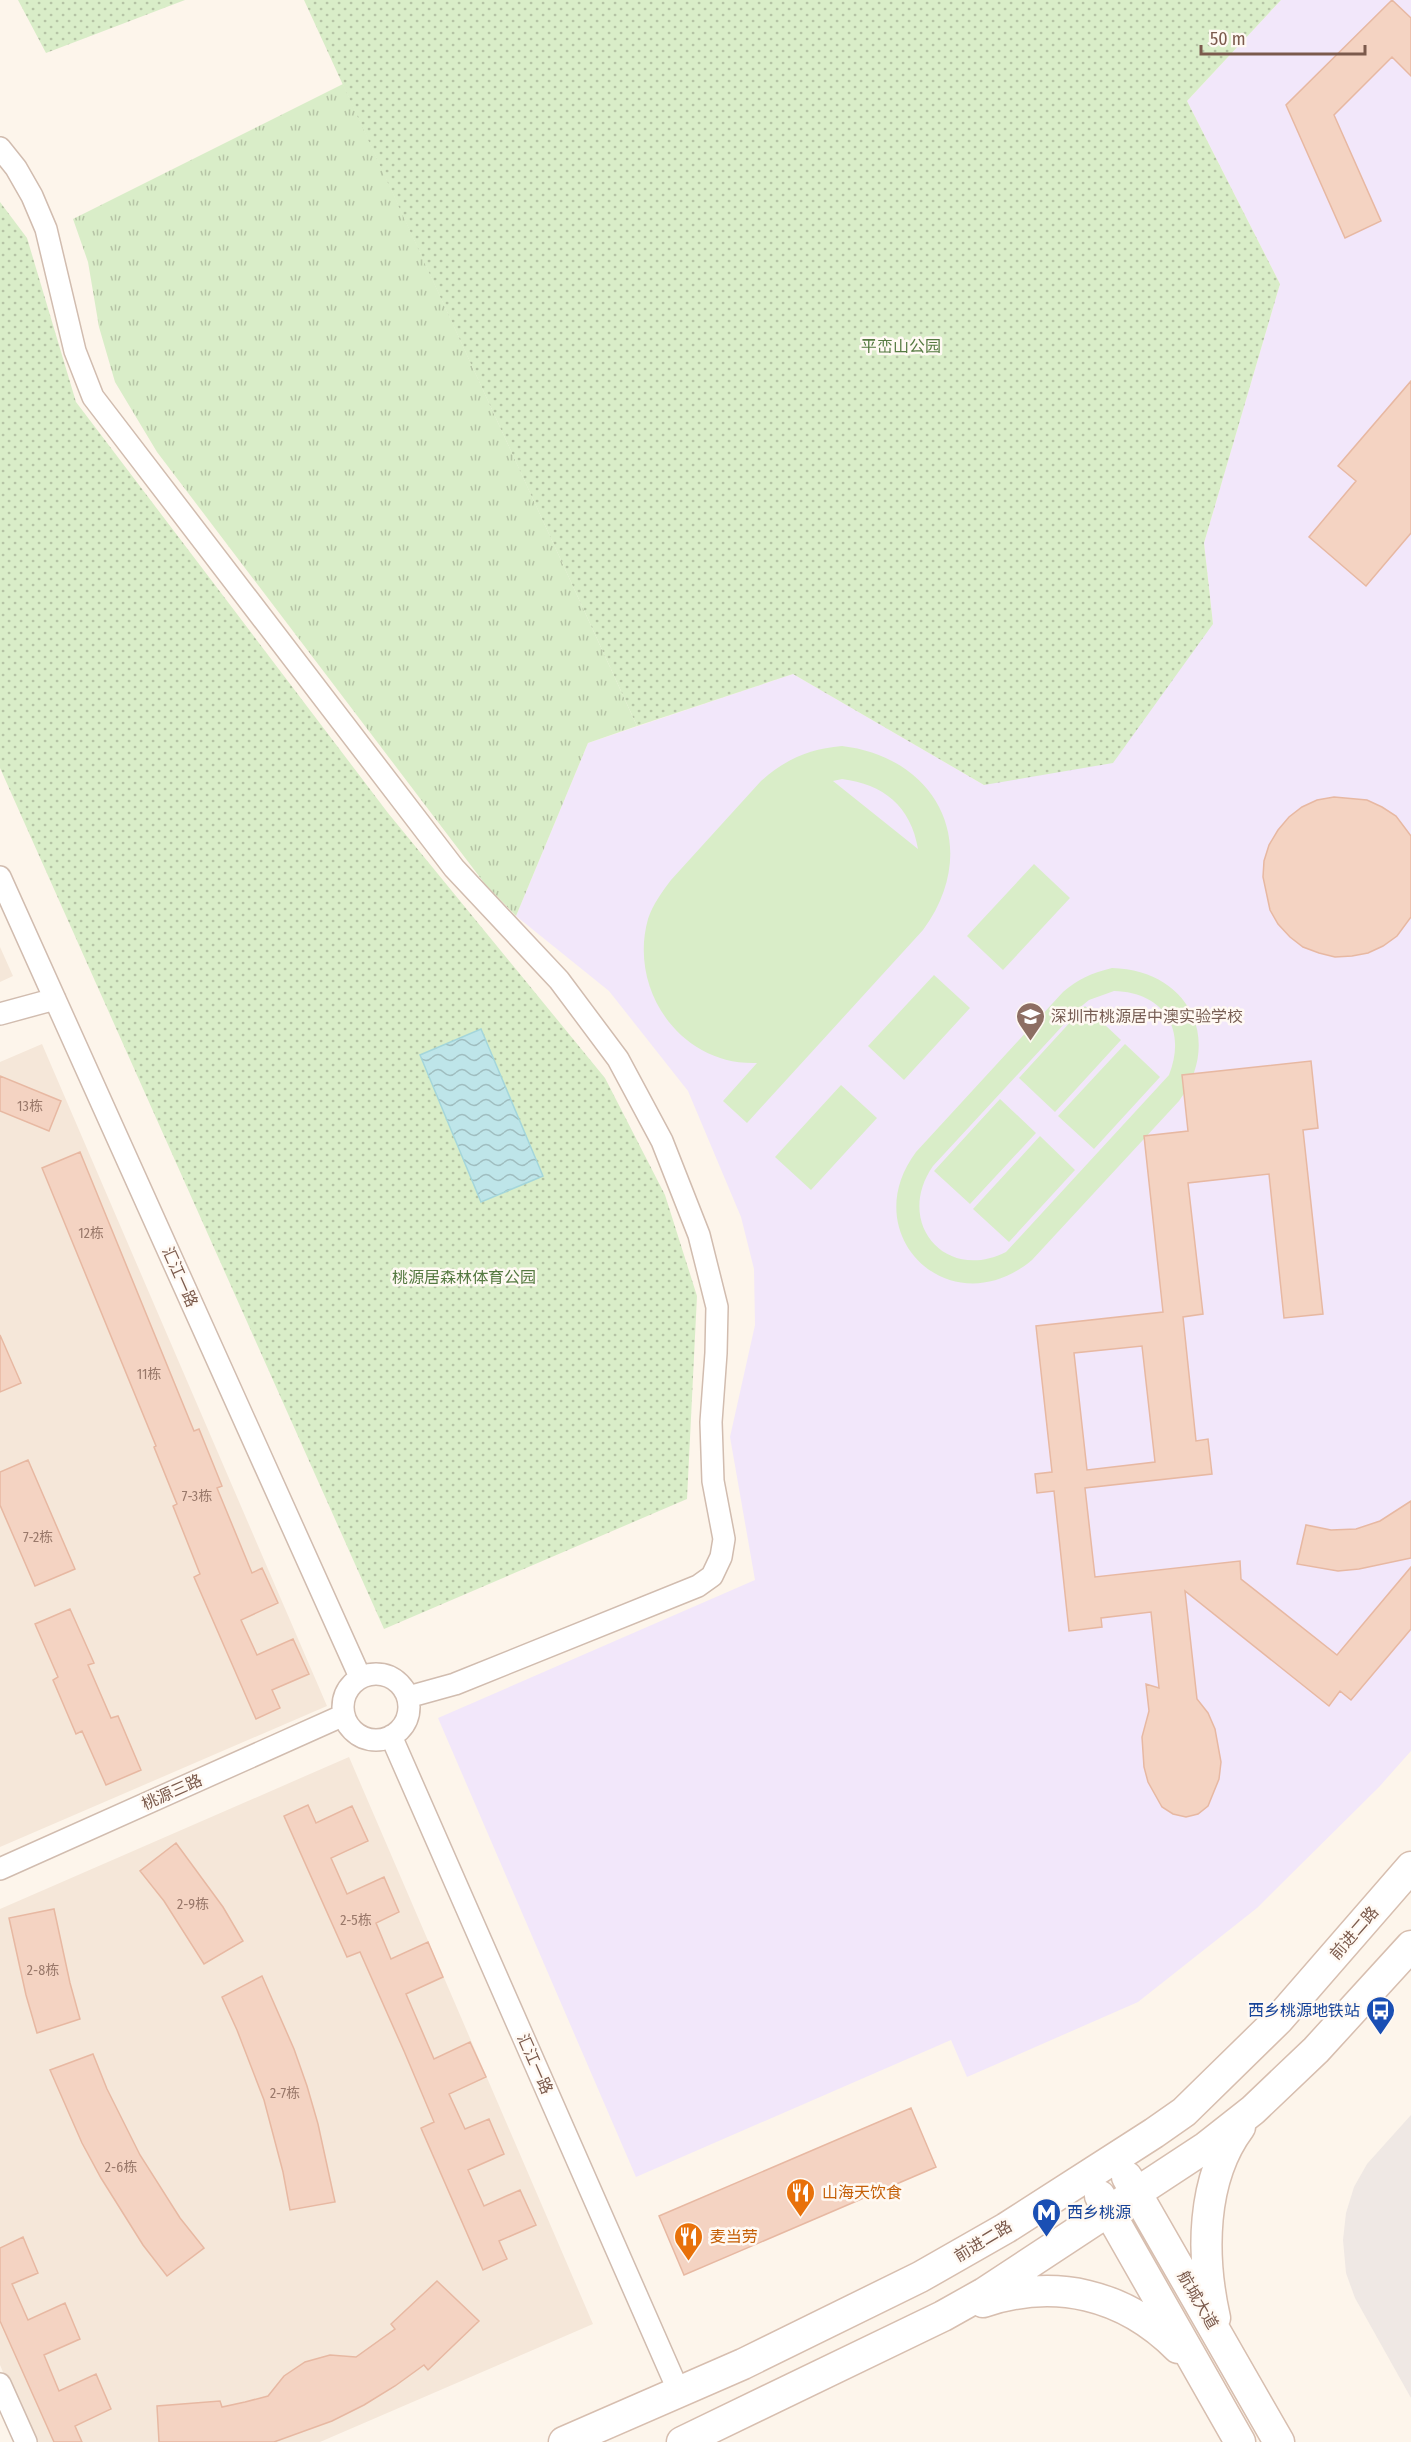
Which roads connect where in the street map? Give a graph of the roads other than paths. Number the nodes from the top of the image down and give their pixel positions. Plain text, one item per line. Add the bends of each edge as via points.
1 (0, 148) edge
2 (0, 877) edge
3 (55, 999) junction
4 (0, 1014) edge
5 (360, 1677) junction
6 (408, 1697) junction
7 (344, 1715) junction
8 (391, 1736) junction
9 (1411, 1867) edge
10 (0, 1869) edge
11 (1411, 1946) edge
12 (1253, 2110) junction
13 (1116, 2158) junction
14 (1088, 2175) junction
15 (1137, 2193) junction
16 (1109, 2212) junction
17 (943, 2316) junction
18 (1226, 2349) junction
19 (1197, 2366) junction
20 (0, 2384) edge
21 (679, 2392) junction
22 (694, 2439) edge
23 (26, 2442) edge
24 (564, 2442) edge
25 (1240, 2442) edge
26 (1279, 2442) edge

1 - 6 street via 32,196 46,229 75,351 93,397 454,868 559,980 618,1059 662,1142 699,1235 717,1306 711,1422 714,1481 724,1539 712,1576 698,1586 455,1684
2 - 3 street, 汇江一路
3 - 4 street
3 - 5 street, 汇江一路
5 - 6 street via 388,1676 397,1681
5 - 7 street via 345,1693
6 - 8 street via 404,1724
7 - 8 street via 354,1732 362,1737 372,1740
7 - 10 street, 桃源三路
8 - 21 street, 汇江一路
9 - 13 main road, 前进二路 via 1242,2057 1184,2112
11 - 12 main road via 1316,2050
12 - 15 main road
12 - 18 main road via 1227,2144 1215,2176 1209,2211 1209,2283
13 - 14 main road, 前进二路
13 - 15 main road, 航城大道
14 - 16 main road, 航城大道
14 - 21 main road, 前进二路 via 920,2277
15 - 16 main road
15 - 18 main road, 航城大道
16 - 17 main road
16 - 19 main road, 航城大道
17 - 19 main road via 1032,2291 1066,2291 1100,2298 1133,2312 1163,2332
17 - 22 main road
18 - 26 main road, 航城大道
19 - 25 main road, 航城大道
20 - 23 street
21 - 24 main road, 前进二路

